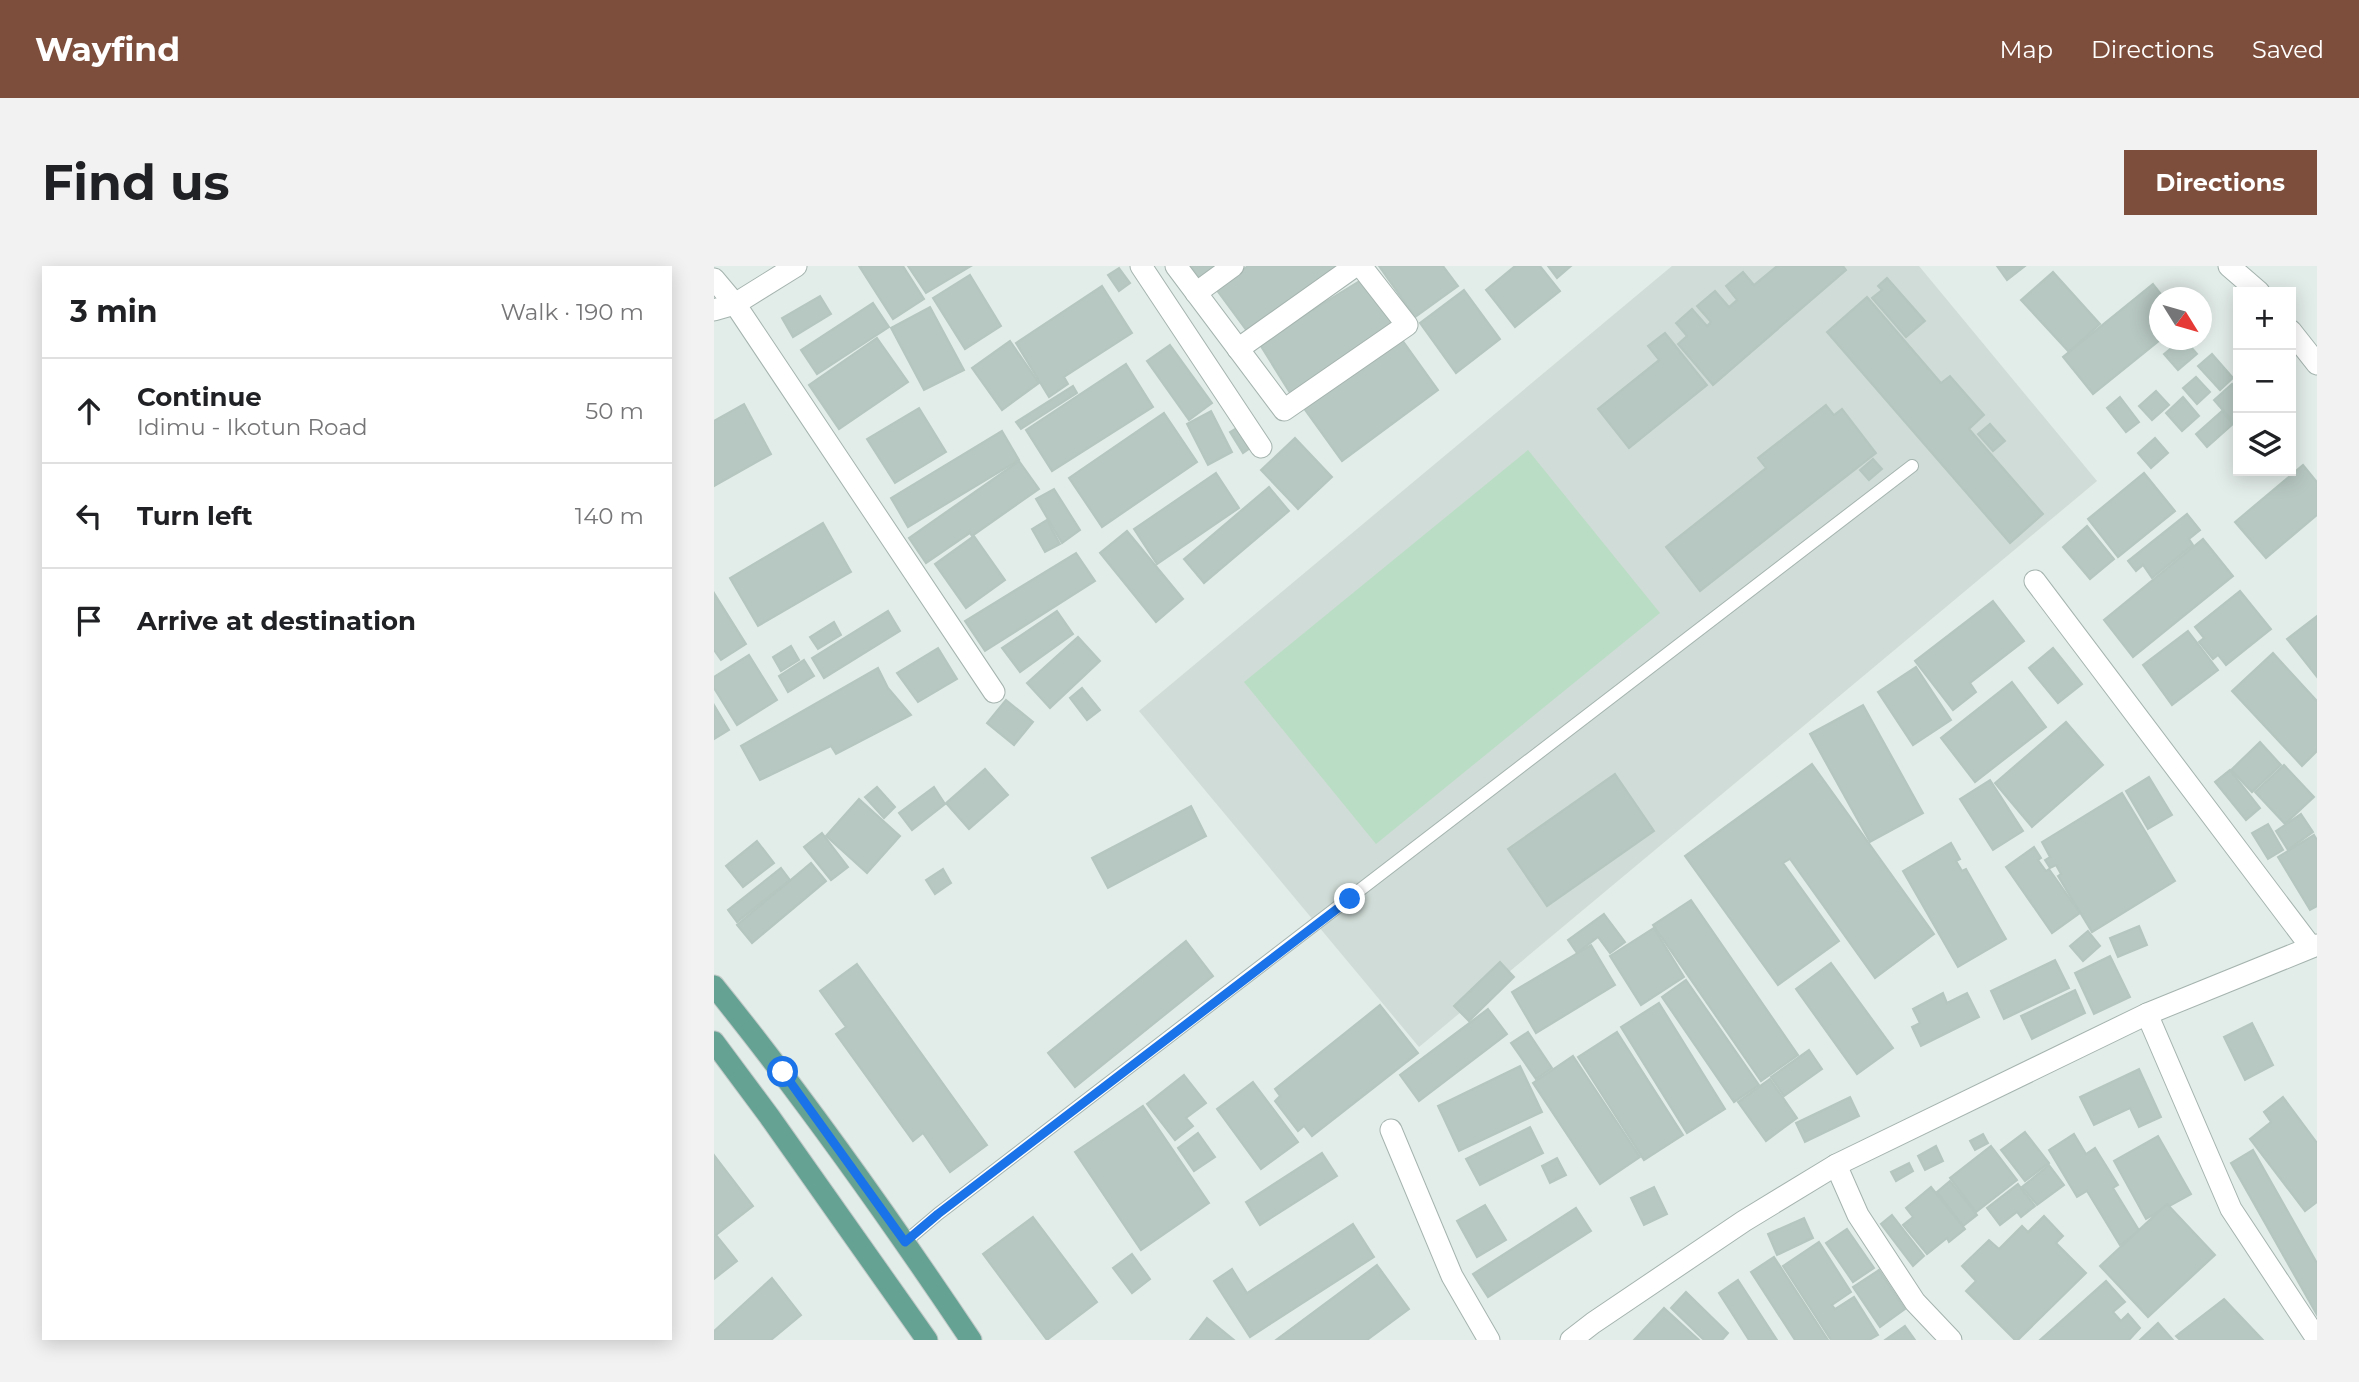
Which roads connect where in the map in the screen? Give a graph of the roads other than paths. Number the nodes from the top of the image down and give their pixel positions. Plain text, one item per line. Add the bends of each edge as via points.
1 (796, 266) edge
2 (1141, 266) edge
3 (1177, 266) edge
4 (1233, 266) edge
5 (1358, 266) edge
6 (2229, 266) edge
7 (714, 279) edge
8 (2253, 287) edge
9 (1196, 293) junction
10 (724, 307) edge
11 (2296, 337) edge
12 (1238, 349) junction
13 (2317, 364) edge
14 (1261, 447) dead end
15 (1912, 466) dead end
16 (2035, 581) dead end
17 (994, 692) dead end
18 (2314, 946) edge
19 (714, 986) edge
20 (2147, 1014) junction
21 (714, 1042) edge
22 (1391, 1130) dead end
23 (1836, 1165) junction
24 (905, 1242) junction
25 (2317, 1339) edge
26 (927, 1340) edge
27 (971, 1340) edge
28 (1489, 1340) edge
29 (1571, 1340) edge
30 (1951, 1340) edge

1 - 10 street
2 - 14 street
3 - 9 street
4 - 9 street
5 - 12 street
5 - 12 street via 1407,325 1284,410
6 - 8 street
7 - 10 street
9 - 12 street
10 - 17 street
11 - 13 street
15 - 24 lane
16 - 18 street
18 - 20 street
19 - 24 main road via 783,1072
20 - 23 street
20 - 25 street via 2231,1209
21 - 26 main road
22 - 28 street via 1452,1276
23 - 29 street via 1744,1221
23 - 30 street via 1865,1226 1915,1302
24 - 27 main road

